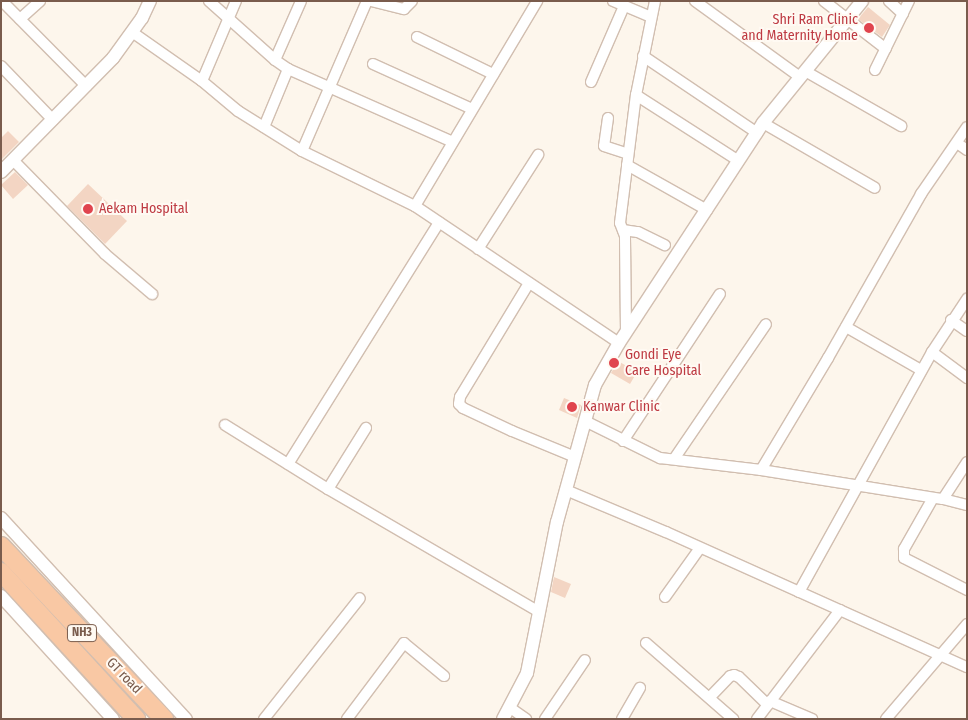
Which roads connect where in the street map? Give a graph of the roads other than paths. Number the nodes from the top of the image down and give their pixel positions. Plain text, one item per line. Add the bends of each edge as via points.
1 (2, 1) edge
2 (40, 1) edge
3 (209, 1) edge
4 (236, 1) edge
5 (301, 1) edge
6 (367, 1) edge
7 (370, 1) edge
8 (412, 1) edge
9 (612, 1) edge
10 (655, 1) edge
11 (695, 1) edge
12 (824, 1) edge
13 (862, 1) edge
14 (888, 1) edge
15 (909, 1) edge
16 (534, 2) edge
17 (147, 3) edge
18 (624, 6) junction
19 (903, 14) junction
20 (651, 17) junction
21 (229, 18) junction
22 (848, 18) junction
23 (20, 19) junction
24 (132, 32) junction
25 (417, 37) dead end
26 (886, 50) junction
27 (643, 56) junction
28 (275, 60) junction
29 (374, 64) dead end
30 (1, 66) edge
31 (288, 69) junction
32 (875, 70) dead end
33 (493, 74) junction
34 (802, 74) junction
35 (202, 81) junction
36 (591, 82) dead end
37 (86, 86) junction
38 (328, 87) junction
39 (636, 95) junction
40 (472, 109) junction
41 (608, 118) dead end
42 (53, 120) junction
43 (901, 126) dead end
44 (264, 127) junction
45 (967, 127) edge
46 (760, 128) junction
47 (453, 142) junction
48 (957, 143) junction
49 (967, 150) edge
50 (302, 151) junction
51 (538, 154) dead end
52 (13, 160) junction
53 (628, 160) junction
54 (739, 160) junction
55 (2, 171) edge
56 (875, 188) dead end
57 (414, 206) junction
58 (706, 210) junction
59 (438, 222) junction
60 (624, 230) junction
61 (665, 245) dead end
62 (478, 249) junction
63 (529, 283) junction
64 (152, 294) dead end
65 (720, 294) dead end
66 (967, 299) edge
67 (951, 320) junction
68 (766, 324) dead end
69 (846, 327) junction
70 (967, 331) edge
71 (622, 338) junction
72 (932, 352) junction
73 (922, 370) junction
74 (967, 378) edge
75 (585, 421) junction
76 (225, 425) dead end
77 (366, 428) dead end
78 (623, 440) junction
79 (575, 457) junction
80 (674, 459) junction
81 (967, 462) edge
82 (288, 464) junction
83 (761, 470) junction
84 (857, 486) junction
85 (328, 489) junction
86 (566, 490) junction
87 (938, 498) junction
88 (967, 505) edge
89 (1, 518) edge
90 (1, 546) edge
91 (700, 548) junction
92 (1, 572) edge
93 (967, 590) edge
94 (799, 592) junction
95 (1, 596) edge
96 (665, 597) dead end
97 (360, 598) dead end
98 (840, 610) junction
99 (539, 612) junction
100 (967, 624) edge
101 (646, 643) dead end
102 (940, 656) junction
103 (585, 660) dead end
104 (967, 667) edge
105 (444, 676) dead end
106 (640, 688) dead end
107 (710, 698) junction
108 (769, 703) junction
109 (509, 707) junction
110 (113, 719) edge
111 (136, 719) edge
112 (164, 719) edge
113 (186, 719) edge
114 (264, 719) edge
115 (347, 719) edge
116 (502, 719) edge
117 (526, 719) edge
118 (545, 719) edge
119 (622, 719) edge
120 (733, 719) edge
121 (757, 719) edge
122 (812, 719) edge
123 (886, 719) edge

1 - 23 street
2 - 23 street
3 - 21 street
4 - 21 street
5 - 28 street
6 - 38 street
7 - 8 street via 401,10
9 - 18 street
10 - 20 street
11 - 34 street
12 - 22 street
13 - 22 street
14 - 19 street
15 - 19 street
16 - 33 street
17 - 24 street
18 - 20 street
18 - 36 street
19 - 26 street
20 - 27 street
21 - 28 street
21 - 35 street
22 - 26 street
22 - 34 street
23 - 37 street
24 - 35 street
24 - 37 street
25 - 33 street
26 - 32 street
27 - 39 street
27 - 46 street
28 - 31 street
29 - 40 street
30 - 42 street
31 - 38 street
31 - 44 street
33 - 40 street
34 - 43 street
34 - 46 street
35 - 44 street via 238,111
37 - 42 street
38 - 47 street
38 - 50 street
39 - 53 street
39 - 54 street
40 - 47 street
41 - 53 street via 604,146
42 - 52 street
44 - 50 street
45 - 48 street
46 - 54 street
46 - 56 street
47 - 57 street
48 - 49 street
48 - 69 street via 921,194
50 - 57 street
51 - 62 street
52 - 55 street
52 - 64 street via 105,254
53 - 58 street
53 - 60 street via 620,223
54 - 58 street
57 - 59 street
58 - 71 street
59 - 62 street
59 - 82 street
60 - 61 street via 638,232
60 - 71 street
62 - 63 street
63 - 71 street
63 - 79 street via 460,397 459,404
65 - 78 street
66 - 67 street
67 - 70 street
67 - 72 street
68 - 80 street
69 - 73 street
69 - 83 street
71 - 75 street via 594,385
72 - 73 street
72 - 74 street
73 - 84 street
75 - 78 street
75 - 79 street
76 - 82 street
77 - 85 street
78 - 80 street via 656,457
79 - 86 street
80 - 83 street
81 - 87 street
82 - 85 street
83 - 84 street
84 - 87 street
84 - 94 street
85 - 99 street
86 - 91 street
86 - 99 street
87 - 88 street
87 - 93 street via 904,549 904,558
89 - 113 street
90 - 112 highway, GT road / NH3
91 - 94 street
91 - 96 street
92 - 111 highway, GT road / NH3
94 - 98 street
95 - 110 street
97 - 114 street
98 - 102 street
98 - 108 street
99 - 109 street via 527,673
100 - 102 street
101 - 107 street
102 - 104 street
102 - 123 street
103 - 118 street
105 - 115 street via 404,642
106 - 119 street
107 - 108 street via 734,675
107 - 120 street
108 - 121 street
108 - 122 street
109 - 116 street
109 - 117 street

